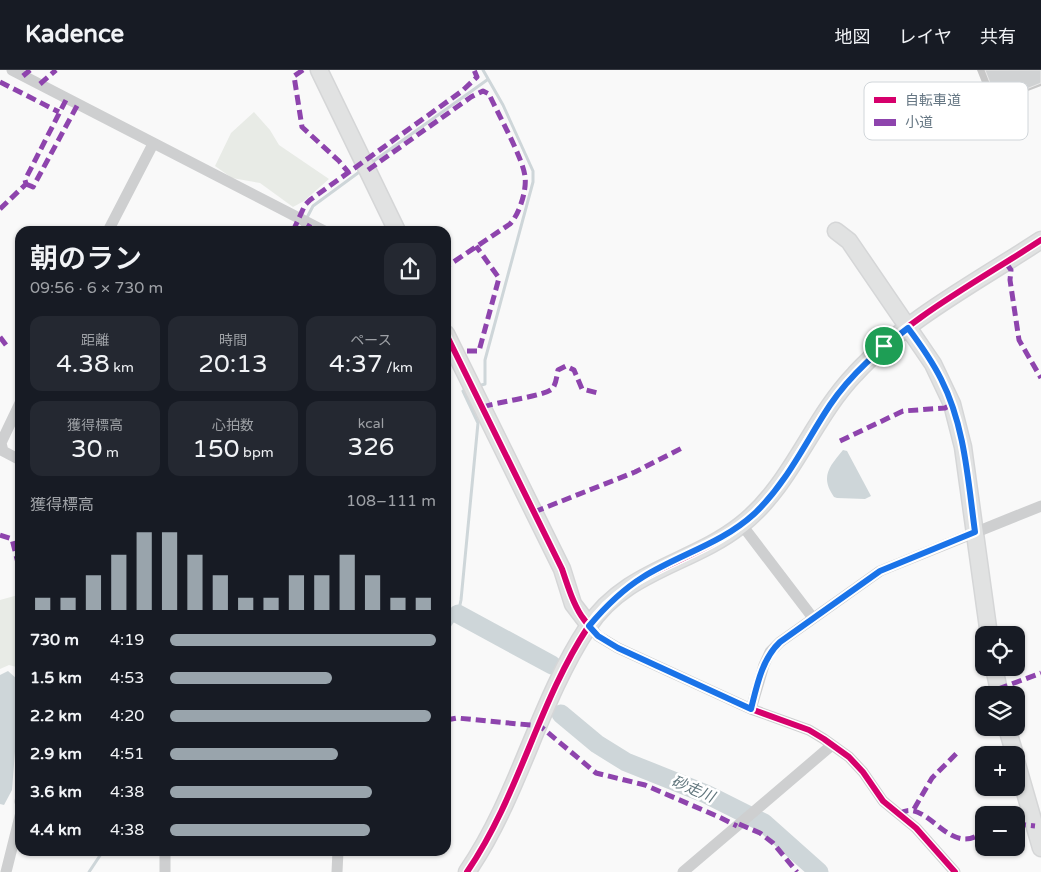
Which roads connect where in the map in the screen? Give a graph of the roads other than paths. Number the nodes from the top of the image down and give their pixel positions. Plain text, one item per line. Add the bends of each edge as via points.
1 (12, 70) edge
2 (319, 70) edge
3 (153, 144) junction
4 (111, 226) edge
5 (313, 226) edge
6 (395, 226) edge
7 (836, 231) dead end
8 (1041, 240) edge
9 (908, 328) junction
10 (451, 344) edge
11 (15, 413) edge
12 (15, 457) edge
13 (1041, 506) edge
14 (742, 525) junction
15 (975, 532) junction
16 (813, 618) junction
17 (589, 626) junction
18 (988, 626) edge
19 (751, 709) junction
20 (832, 745) junction
21 (1025, 788) edge
22 (1038, 826) edge
23 (15, 836) edge
24 (1041, 848) edge
25 (165, 856) edge
26 (338, 856) edge
27 (6, 872) edge
28 (164, 872) edge
29 (337, 872) edge
30 (467, 872) edge
31 (683, 872) edge
32 (955, 872) edge

1 - 3 street
2 - 6 street
3 - 4 street
3 - 5 street
7 - 9 street via 849,241
8 - 9 street
9 - 14 street via 854,374 831,403 778,486
9 - 15 street via 933,364 952,404 963,447
10 - 17 street via 562,568 573,604
11 - 12 street via 1,443 3,451
13 - 15 street
14 - 16 street
14 - 17 street via 709,546 643,577 607,606
15 - 16 street via 880,571
15 - 18 street
16 - 19 street via 770,652
17 - 19 street via 598,636 618,648
17 - 30 street via 562,671 513,790
19 - 20 street via 809,730
20 - 31 street
20 - 32 street via 854,762 883,801 916,828
21 - 22 street
22 - 24 street
23 - 27 street
25 - 28 street
26 - 29 street

